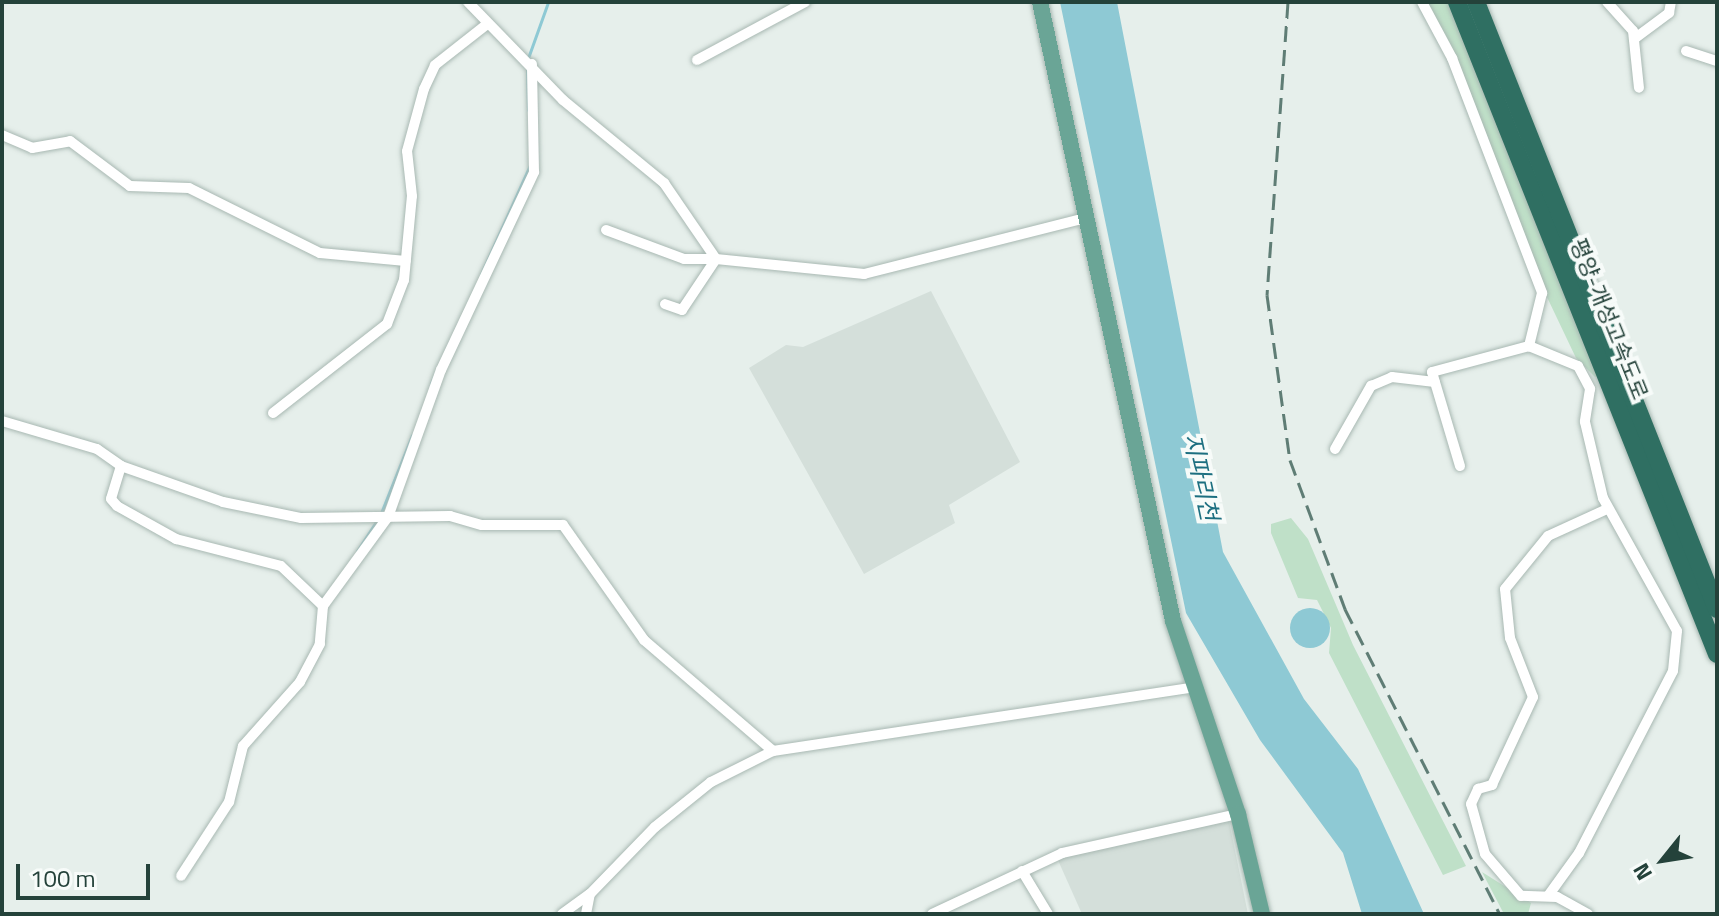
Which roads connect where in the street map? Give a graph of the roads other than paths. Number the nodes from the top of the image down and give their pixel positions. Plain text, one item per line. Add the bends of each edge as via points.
1 (468, 2) edge
2 (805, 2) edge
3 (1040, 2) edge
4 (1422, 2) edge
5 (1457, 2) edge
6 (1476, 2) edge
7 (1607, 2) edge
8 (1671, 2) edge
9 (486, 25) junction
10 (1634, 39) junction
11 (1686, 51) dead end
12 (697, 60) dead end
13 (529, 61) junction
14 (1717, 61) edge
15 (1639, 88) dead end
16 (2, 135) edge
17 (1086, 218) junction
18 (606, 230) dead end
19 (716, 259) junction
20 (406, 261) junction
21 (665, 304) dead end
22 (1529, 346) junction
23 (1435, 382) junction
24 (273, 413) dead end
25 (2, 421) edge
26 (1335, 449) dead end
27 (121, 466) junction
28 (1460, 466) dead end
29 (1607, 509) junction
30 (388, 517) junction
31 (323, 606) junction
32 (1717, 609) edge
33 (1717, 654) edge
34 (1195, 687) junction
35 (773, 751) junction
36 (1238, 814) junction
37 (1022, 871) junction
38 (181, 876) dead end
39 (590, 894) junction
40 (1548, 896) junction
41 (562, 914) edge
42 (586, 914) edge
43 (932, 914) edge
44 (1048, 914) edge
45 (1262, 914) edge
46 (1588, 914) edge

1 - 9 street
2 - 12 street
3 - 17 main road
4 - 22 street via 1452,58 1542,293
5 - 33 highway, 평양-개성고속도로
6 - 32 highway, 평양-개성고속도로
7 - 10 street
8 - 10 street via 1669,13
9 - 13 street
9 - 20 street via 435,65 424,89 407,151 412,196
10 - 15 street
11 - 14 street
13 - 19 street via 563,100 664,183
13 - 30 street via 534,172 441,370
16 - 20 street via 32,148 70,141 130,186 189,188 320,253
17 - 19 street via 864,274
17 - 34 main road via 1173,621
18 - 19 street via 684,259
19 - 21 street via 682,310
20 - 24 street via 376,338
22 - 23 street via 1432,372
22 - 29 street via 1565,357 1588,379 1586,431
23 - 26 street via 1392,377 1371,386
23 - 28 street
25 - 27 street via 97,449
27 - 30 street via 223,502 301,518
27 - 31 street via 111,499 117,506 176,539 281,566
29 - 40 street via 1665,604 1677,631 1676,661 1579,853
29 - 40 street via 1548,536 1505,589 1510,638 1533,697 1492,785 1478,789 1471,804 1485,854 1501,876 1529,899
30 - 31 street
30 - 35 street via 569,528 644,640
31 - 38 street via 320,644 300,682 243,746 229,802
34 - 35 street
34 - 36 main road
35 - 39 street via 695,794
36 - 37 street via 1062,853
36 - 45 main road
37 - 43 street
37 - 44 street
39 - 41 street
39 - 42 street
40 - 46 street

